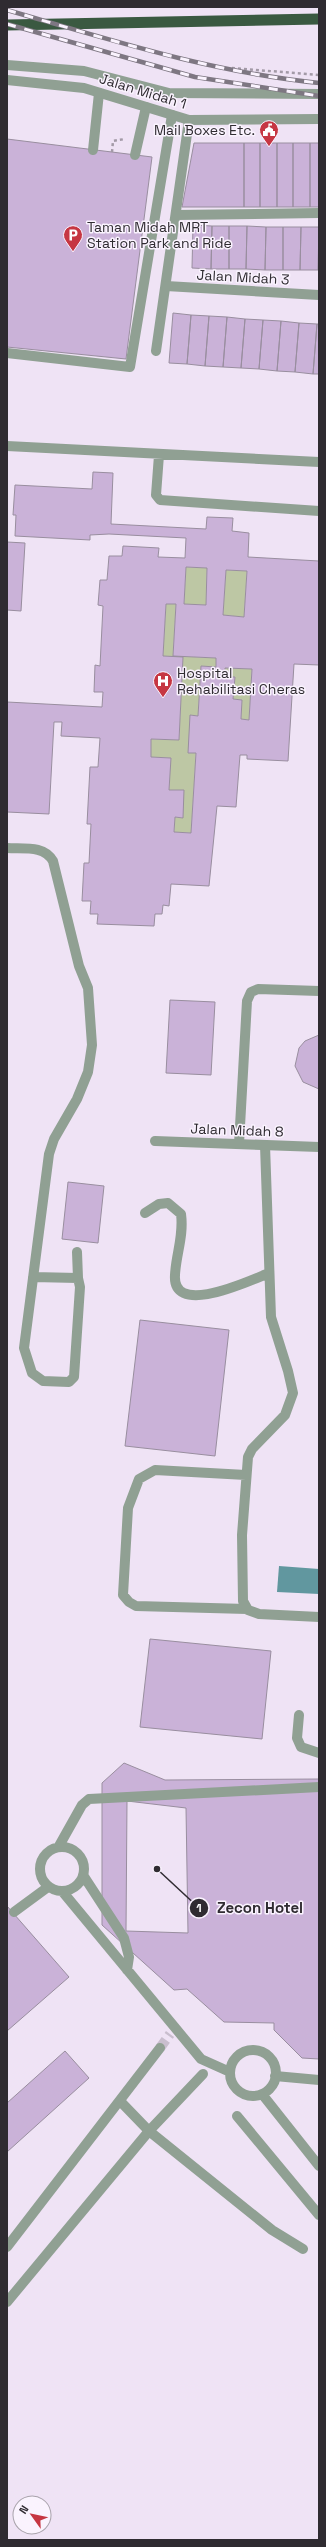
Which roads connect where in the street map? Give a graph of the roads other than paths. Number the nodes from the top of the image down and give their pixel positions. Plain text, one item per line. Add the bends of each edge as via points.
1 (319, 19) edge
2 (7, 25) edge
3 (7, 65) edge
4 (7, 80) edge
5 (99, 92) junction
6 (319, 94) edge
7 (146, 107) junction
8 (172, 115) junction
9 (319, 119) edge
10 (189, 120) junction
11 (93, 150) dead end
12 (135, 155) dead end
13 (319, 213) edge
14 (176, 216) junction
15 (166, 286) junction
16 (319, 295) edge
17 (156, 351) dead end
18 (7, 354) edge
19 (7, 446) edge
20 (159, 455) junction
21 (319, 462) edge
22 (319, 511) edge
23 (7, 848) edge
24 (319, 991) edge
25 (155, 1141) dead end
26 (239, 1144) junction
27 (265, 1145) junction
28 (319, 1146) edge
29 (145, 1213) dead end
30 (77, 1252) dead end
31 (269, 1273) junction
32 (33, 1277) junction
33 (78, 1278) junction
34 (246, 1475) junction
35 (247, 1608) junction
36 (319, 1617) edge
37 (299, 1715) dead end
38 (319, 1753) edge
39 (319, 1787) edge
40 (59, 1846) junction
41 (83, 1875) junction
42 (48, 1887) junction
43 (62, 1891) junction
44 (14, 1912) dead end
45 (127, 1970) junction
46 (160, 2048) tunnel mouth
47 (230, 2072) junction
48 (203, 2074) dead end
49 (276, 2076) junction
50 (318, 2080) edge
51 (319, 2090) edge
52 (262, 2094) junction
53 (120, 2101) junction
54 (237, 2116) dead end
55 (149, 2130) junction
56 (319, 2166) edge
57 (319, 2215) edge
58 (7, 2247) edge
59 (303, 2249) dead end
60 (7, 2302) edge

1 - 2 highway
3 - 6 street, Jalan Midah 1 via 84,71 169,93
4 - 5 street, Jalan Midah 1 via 84,88
5 - 7 street, Jalan Midah 1
5 - 11 street
7 - 8 street, Jalan Midah 1
7 - 12 street
8 - 10 street, Jalan Midah 1
8 - 18 street via 130,367
9 - 10 street, Jalan Midah 1
10 - 14 street
13 - 14 street
14 - 15 street
15 - 16 street, Jalan Midah 3
15 - 17 street
19 - 20 street
20 - 21 street
20 - 22 street via 156,495 160,500
23 - 32 street via 40,849 49,853 79,966 88,988 90,1010 92,1045 88,1072 49,1154
24 - 26 street via 258,988 251,992 247,1001
25 - 26 street, Jalan Midah 8
26 - 27 street, Jalan Midah 8
27 - 28 street, Jalan Midah 8
27 - 31 street
29 - 31 street via 159,1204 168,1204 181,1214 182,1235 175,1284 181,1292 189,1296 217,1294
30 - 33 street
31 - 34 street via 270,1317 292,1393 285,1415 252,1449 248,1457
32 - 33 street
32 - 33 street via 24,1348 26,1357 32,1373 37,1378 43,1381 69,1382 74,1377 80,1287
34 - 35 street via 242,1535 242,1601
34 - 35 street via 156,1470 139,1479 128,1508 123,1595 128,1602 136,1606
35 - 36 street via 259,1614
37 - 38 street via 297,1738 301,1747
39 - 40 street via 89,1799 82,1805
40 - 41 street via 79,1854 84,1868
40 - 42 street via 45,1853 41,1860 40,1875
41 - 43 street via 75,1887
41 - 45 street via 124,1938 129,1956
42 - 43 street
42 - 44 street
43 - 45 street
45 - 47 street via 201,2059
46 - 53 street
47 - 49 street via 235,2059 247,2051 255,2051 268,2056
47 - 52 street via 234,2087 240,2092 247,2096
48 - 55 street
49 - 50 street
49 - 52 street via 273,2084
50 - 51 street
52 - 56 street
53 - 55 street
53 - 58 street
54 - 57 street
55 - 59 street via 272,2230
55 - 60 street

